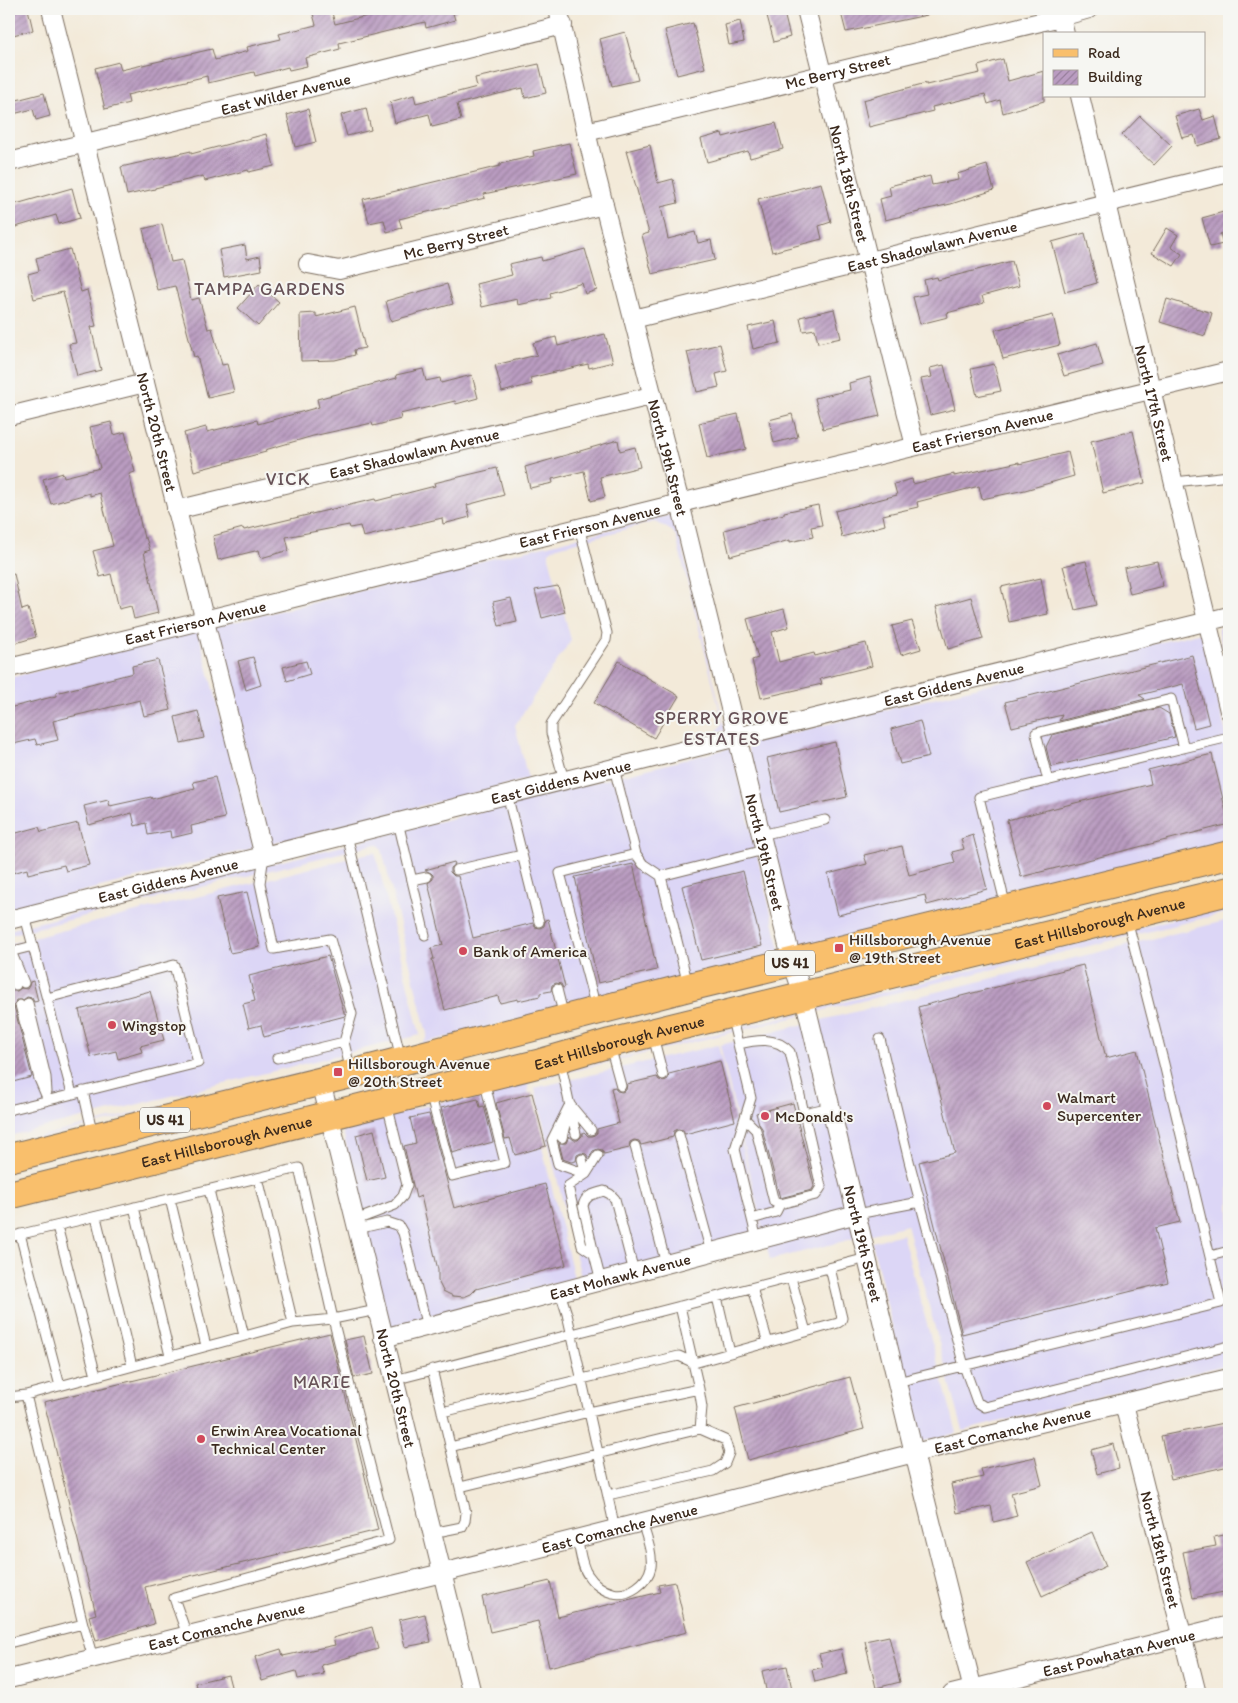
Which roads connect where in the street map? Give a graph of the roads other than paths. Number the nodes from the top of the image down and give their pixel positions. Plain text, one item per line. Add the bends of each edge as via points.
1 (51, 9) edge
2 (806, 9) edge
3 (1089, 9) edge
4 (561, 17) edge
5 (1062, 20) edge
6 (822, 74) junction
7 (1080, 98) edge
8 (586, 132) junction
9 (86, 144) junction
10 (9, 162) edge
11 (1229, 173) edge
12 (1106, 203) junction
13 (604, 205) junction
14 (868, 261) junction
15 (308, 264) dead end
16 (633, 319) junction
17 (1229, 371) edge
18 (145, 383) junction
19 (1152, 389) junction
20 (652, 396) junction
21 (9, 416) edge
22 (915, 446) junction
23 (1229, 476) edge
24 (1175, 482) junction
25 (680, 503) junction
26 (176, 510) junction
27 (579, 527) junction
28 (1229, 616) edge
29 (204, 620) junction
30 (1208, 621) junction
31 (9, 668) edge
32 (1227, 693) edge
33 (1229, 712) edge
34 (737, 737) junction
35 (1229, 737) edge
36 (1184, 748) junction
37 (614, 768) junction
38 (564, 780) junction
39 (1048, 781) junction
40 (507, 794) junction
41 (825, 820) dead end
42 (398, 822) junction
43 (347, 835) junction
44 (763, 842) junction
45 (522, 854) junction
46 (636, 854) junction
47 (1229, 855) edge
48 (264, 856) junction
49 (456, 870) dead end
50 (661, 876) junction
51 (427, 878) dead end
52 (412, 880) junction
53 (1229, 891) edge
54 (1006, 910) junction
55 (1126, 916) junction
56 (17, 918) edge
57 (539, 922) dead end
58 (425, 935) dead end
59 (33, 946) junction
60 (10, 952) edge
61 (792, 962) junction
62 (20, 984) dead end
63 (689, 987) junction
64 (557, 989) dead end
65 (804, 996) junction
66 (46, 998) junction
67 (24, 1004) dead end
68 (596, 1012) junction
69 (730, 1014) junction
70 (565, 1020) junction
71 (652, 1033) junction
72 (880, 1038) dead end
73 (344, 1042) junction
74 (610, 1043) junction
75 (738, 1044) junction
76 (560, 1057) junction
77 (277, 1058) dead end
78 (402, 1061) junction
79 (351, 1074) junction
80 (663, 1075) dead end
81 (484, 1077) junction
82 (321, 1082) junction
83 (621, 1086) dead end
84 (83, 1091) junction
85 (429, 1091) junction
86 (72, 1094) junction
87 (48, 1100) junction
88 (386, 1102) junction
89 (570, 1104) junction
90 (831, 1106) junction
91 (9, 1110) edge
92 (804, 1113) junction
93 (330, 1116) junction
94 (745, 1119) junction
95 (679, 1135) dead end
96 (94, 1137) junction
97 (636, 1146) dead end
98 (9, 1158) edge
99 (586, 1174) junction
100 (258, 1178) junction
101 (209, 1190) junction
102 (9, 1195) edge
103 (170, 1199) junction
104 (920, 1202) junction
105 (780, 1204) junction
106 (134, 1208) junction
107 (857, 1214) junction
108 (96, 1216) junction
109 (752, 1219) junction
110 (356, 1224) junction
111 (57, 1226) junction
112 (20, 1234) junction
113 (9, 1237) edge
114 (757, 1240) junction
115 (1229, 1251) edge
116 (712, 1252) junction
117 (594, 1254) junction
118 (1210, 1256) junction
119 (868, 1258) junction
120 (666, 1264) junction
121 (830, 1268) junction
122 (634, 1272) junction
123 (791, 1278) junction
124 (601, 1281) junction
125 (752, 1288) junction
126 (560, 1292) junction
127 (717, 1297) junction
128 (680, 1306) junction
129 (377, 1310) junction
130 (333, 1320) junction
131 (293, 1323) junction
132 (427, 1327) junction
133 (806, 1332) junction
134 (572, 1334) junction
135 (244, 1336) junction
136 (384, 1338) junction
137 (768, 1343) junction
138 (206, 1346) junction
139 (1229, 1346) edge
140 (730, 1353) junction
141 (170, 1356) junction
142 (694, 1363) junction
143 (132, 1366) junction
144 (964, 1366) junction
145 (432, 1369) junction
146 (96, 1376) junction
147 (581, 1378) junction
148 (1229, 1378) edge
149 (394, 1380) junction
150 (897, 1382) junction
151 (60, 1386) junction
152 (700, 1389) junction
153 (26, 1395) junction
154 (9, 1397) edge
155 (1124, 1404) junction
156 (442, 1412) junction
157 (589, 1412) junction
158 (700, 1429) junction
159 (450, 1447) junction
160 (598, 1453) junction
161 (914, 1453) junction
162 (460, 1487) junction
163 (608, 1495) junction
164 (642, 1522) junction
165 (614, 1529) junction
166 (432, 1533) junction
167 (577, 1538) junction
168 (442, 1572) junction
169 (83, 1624) junction
170 (1229, 1625) edge
171 (187, 1635) junction
172 (1183, 1637) junction
173 (9, 1643) edge
174 (94, 1658) junction
175 (9, 1679) edge
176 (974, 1692) edge
177 (472, 1694) edge
178 (952, 1694) edge
179 (1197, 1694) edge

1 - 9 street, North 20th Street
2 - 6 street, North 18th Street
3 - 5 street, Mc Berry Street
4 - 8 street, North 19th Street
4 - 9 street, East Wilder Avenue
5 - 6 street, Mc Berry Street
6 - 8 street, Mc Berry Street
6 - 14 street, North 18th Street
7 - 12 street, North 17th Street
8 - 13 street, North 19th Street
9 - 10 street, East Wilder Avenue
9 - 18 street, North 20th Street
11 - 12 street, East Shadowlawn Avenue
12 - 14 street, East Shadowlawn Avenue
12 - 19 street, North 17th Street
13 - 15 street, Mc Berry Street via 339,270
13 - 16 street, North 19th Street
14 - 16 street, East Shadowlawn Avenue
14 - 22 street, North 18th Street
16 - 20 street, North 19th Street
17 - 19 street, East Frierson Avenue
18 - 21 street
18 - 26 street, North 20th Street
19 - 22 street, East Frierson Avenue
19 - 24 street, North 17th Street
20 - 25 street, North 19th Street
20 - 26 street, East Shadowlawn Avenue
22 - 25 street, East Frierson Avenue
23 - 24 lane
24 - 30 street, North 17th Street
25 - 27 street, East Frierson Avenue
25 - 34 street, North 19th Street
26 - 29 street, North 20th Street
27 - 29 street, East Frierson Avenue
27 - 38 lane via 607,633 606,640 552,724 551,733
28 - 30 street, East Giddens Avenue
29 - 31 street, East Frierson Avenue
29 - 48 street, North 20th Street
30 - 32 street, North 17th Street
30 - 34 street, East Giddens Avenue
32 - 33 street, North 17th Street
34 - 37 street, East Giddens Avenue
34 - 44 street, North 19th Street
35 - 36 lane
36 - 39 lane
36 - 39 lane via 1171,699 1036,733
37 - 38 street, East Giddens Avenue
37 - 46 lane
38 - 40 street, East Giddens Avenue
39 - 54 lane via 979,797
40 - 42 street, East Giddens Avenue
40 - 45 lane
41 - 44 lane
42 - 43 street, East Giddens Avenue
42 - 52 lane
43 - 48 street, East Giddens Avenue
43 - 78 lane
44 - 50 lane
44 - 61 street, North 19th Street
45 - 49 lane
45 - 57 lane
46 - 50 lane via 643,864
46 - 68 lane via 560,873
47 - 54 main road, US 41
48 - 56 street, East Giddens Avenue
48 - 73 lane via 260,883 274,948 330,939 352,1014
50 - 63 lane
51 - 52 lane
52 - 58 lane
53 - 55 main road, East Hillsborough Avenue / US 41
54 - 61 main road, US 41
55 - 65 main road, East Hillsborough Avenue / US 41
55 - 118 lane
56 - 59 lane
59 - 60 lane
59 - 66 lane
60 - 62 lane
61 - 63 main road, US 41
61 - 65 street, North 19th Street
63 - 68 main road, US 41
64 - 70 lane
65 - 69 main road, East Hillsborough Avenue / US 41
65 - 90 street, North 19th Street
66 - 84 lane via 174,965 198,1063
66 - 86 lane
67 - 87 lane via 39,1079
68 - 70 main road, US 41
69 - 71 main road, East Hillsborough Avenue / US 41
69 - 75 lane
70 - 78 main road, US 41
71 - 74 main road, East Hillsborough Avenue / US 41
71 - 80 lane
72 - 104 lane
73 - 77 lane
73 - 79 lane
74 - 76 main road, East Hillsborough Avenue / US 41
74 - 83 lane
75 - 92 lane via 759,1040 785,1046 790,1052
75 - 94 lane via 751,1098
76 - 81 main road, East Hillsborough Avenue / US 41
76 - 89 lane
78 - 79 main road, US 41
79 - 82 main road, US 41
81 - 85 main road, East Hillsborough Avenue / US 41
81 - 85 lane via 505,1163 452,1176
82 - 93 street, North 20th Street
82 - 96 main road, US 41
84 - 86 lane
84 - 96 lane
85 - 88 main road, East Hillsborough Avenue / US 41
86 - 87 lane
87 - 91 lane
88 - 93 main road, East Hillsborough Avenue / US 41
88 - 110 lane via 407,1185 395,1205
89 - 89 lane via 576,1134
89 - 99 lane via 552,1140 558,1164
90 - 92 lane
90 - 107 street, North 19th Street
92 - 105 lane via 821,1187 816,1195
93 - 102 main road, East Hillsborough Avenue / US 41
93 - 110 street, North 20th Street
94 - 105 lane via 756,1130 774,1202
94 - 109 lane via 735,1149
95 - 116 lane
96 - 98 main road, US 41
97 - 120 lane
99 - 99 lane via 583,1159
99 - 117 lane via 568,1186 582,1246
100 - 101 lane
100 - 130 lane via 299,1168
100 - 131 lane
101 - 103 lane
101 - 135 lane
103 - 106 lane
103 - 138 lane
104 - 107 lane
104 - 144 lane
105 - 109 lane via 776,1212
106 - 108 lane
106 - 141 lane
107 - 114 street, East Mohawk Avenue
107 - 119 street, North 19th Street
108 - 111 lane
108 - 143 lane
109 - 114 lane
110 - 129 street, North 20th Street
110 - 132 lane via 388,1222 400,1226
111 - 112 lane
111 - 146 lane
112 - 113 lane
112 - 151 lane
114 - 116 street, East Mohawk Avenue
115 - 118 lane
116 - 120 street, East Mohawk Avenue
117 - 122 lane via 583,1206 590,1195 604,1191 615,1199
117 - 124 lane
118 - 144 lane via 1221,1303
119 - 121 lane
119 - 150 street, North 19th Street
120 - 122 street, East Mohawk Avenue
121 - 123 lane
121 - 133 lane via 841,1321
122 - 124 street, East Mohawk Avenue
123 - 125 lane
123 - 133 lane
124 - 126 street, East Mohawk Avenue
125 - 127 lane
125 - 137 lane
126 - 132 street, East Mohawk Avenue
126 - 134 lane
127 - 128 lane
127 - 140 lane
128 - 134 lane
128 - 142 lane
129 - 130 lane
129 - 136 street, North 20th Street
130 - 131 lane
130 - 171 lane via 388,1540 174,1598
131 - 135 lane
132 - 136 street, East Mohawk Avenue
133 - 137 lane
134 - 145 lane
134 - 147 lane
135 - 138 lane
136 - 149 street, North 20th Street
137 - 140 lane
138 - 141 lane
139 - 144 lane via 984,1407 976,1402
140 - 142 lane
141 - 143 lane
142 - 147 lane via 679,1356
142 - 152 lane
143 - 146 lane
144 - 150 lane
145 - 149 lane
145 - 156 lane
146 - 151 lane
147 - 156 lane
147 - 157 lane
148 - 155 street, East Comanche Avenue
149 - 166 street, North 20th Street
150 - 161 street, North 19th Street
151 - 153 lane
152 - 157 lane
152 - 158 lane
153 - 154 lane
153 - 169 lane
155 - 161 street, East Comanche Avenue
155 - 172 street, North 18th Street
156 - 159 lane
157 - 159 lane
157 - 160 lane
158 - 160 lane
158 - 163 lane via 725,1440 729,1453 725,1463 713,1471
159 - 162 lane
160 - 162 lane
160 - 163 lane
161 - 164 street, East Comanche Avenue
161 - 176 street, North 19th Street
162 - 166 lane via 466,1513 462,1527
163 - 165 lane
164 - 165 street, East Comanche Avenue
164 - 167 lane via 651,1569 644,1582 623,1593 613,1593 595,1584 586,1574
165 - 167 street, East Comanche Avenue
166 - 168 street, North 20th Street
167 - 168 street, East Comanche Avenue
168 - 171 street, East Comanche Avenue
168 - 177 street, North 20th Street
169 - 173 lane
169 - 174 lane
170 - 172 street, East Powhatan Avenue
171 - 174 street, East Comanche Avenue
172 - 176 street, East Powhatan Avenue
172 - 179 street, North 18th Street
174 - 175 street, East Comanche Avenue
176 - 178 street, East Powhatan Avenue

